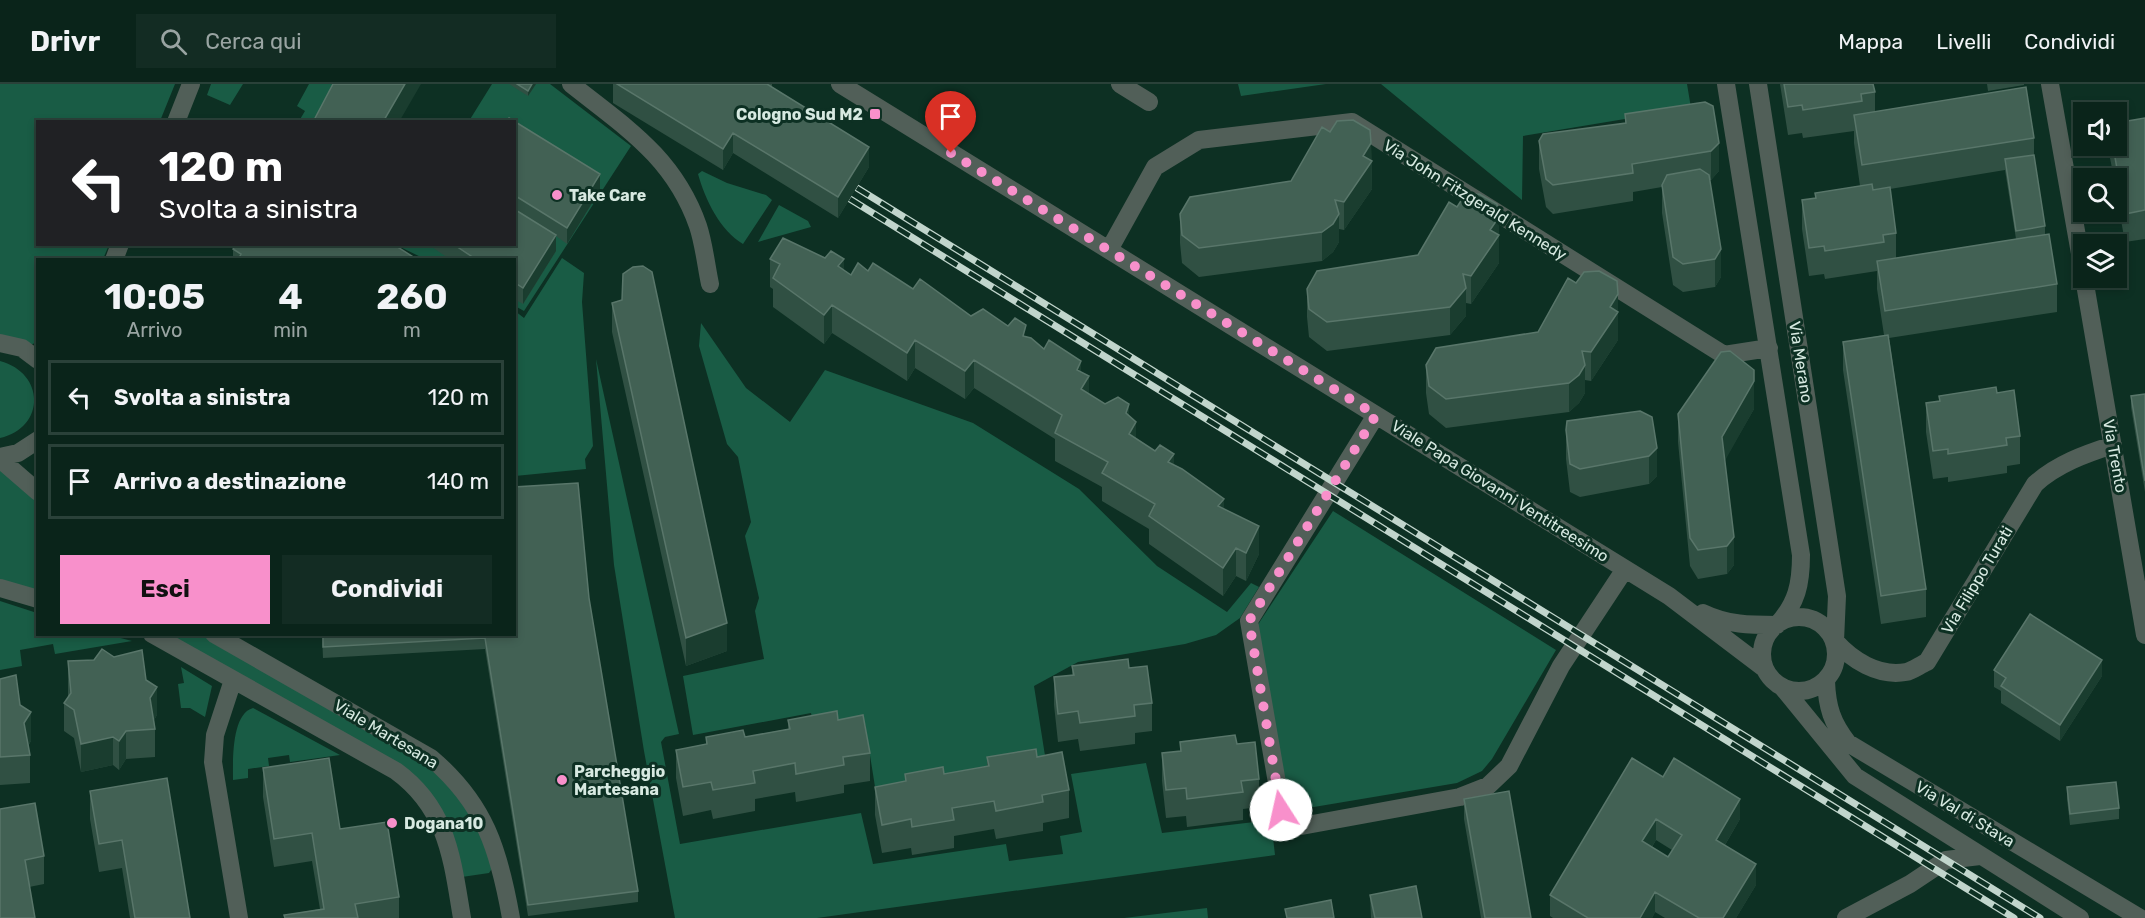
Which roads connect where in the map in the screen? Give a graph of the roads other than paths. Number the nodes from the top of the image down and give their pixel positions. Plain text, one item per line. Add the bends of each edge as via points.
1 (191, 84) edge
2 (571, 84) edge
3 (840, 84) edge
4 (1119, 84) edge
5 (1726, 84) edge
6 (1758, 84) edge
7 (2049, 84) edge
8 (1149, 102) dead end
9 (177, 120) edge
10 (2076, 234) edge
11 (1109, 250) junction
12 (710, 284) dead end
13 (2086, 288) edge
14 (14, 343) edge
15 (1769, 348) junction
16 (36, 359) edge
17 (1376, 415) junction
18 (36, 441) edge
19 (2113, 445) junction
20 (0, 458) edge
21 (36, 490) edge
22 (1625, 569) junction
23 (0, 588) edge
24 (1670, 596) junction
25 (36, 598) edge
26 (1777, 625) junction
27 (2145, 635) edge
28 (155, 636) edge
29 (218, 636) edge
30 (1834, 641) junction
31 (1764, 668) junction
32 (232, 680) junction
33 (1826, 681) junction
34 (1783, 688) junction
35 (1980, 856) junction
36 (2145, 914) edge
37 (1848, 917) edge
38 (239, 918) edge
39 (462, 918) edge
40 (511, 918) edge
41 (2080, 918) edge
42 (2140, 918) edge

1 - 9 street
2 - 12 street via 650,146 673,174 698,227
3 - 11 street, Viale Papa Giovanni Ventitreesimo
4 - 8 street
5 - 15 street, Via Merano
6 - 30 street, Via Merano via 1837,596
7 - 10 street, Via Trento
11 - 15 street, Via John Fitzgerald Kennedy via 1155,166 1199,140 1352,122 1724,355
11 - 17 street, Viale Papa Giovanni Ventitreesimo
13 - 19 street, Via Trento
14 - 16 street
15 - 26 street, Via Merano via 1801,555 1796,599
17 - 22 street, Viale Papa Giovanni Ventitreesimo
17 - 22 street via 1249,621 1284,830 1460,797 1488,786 1509,766 1561,666
18 - 20 street via 18,453
19 - 27 street, Via Trento
19 - 30 street, Via Filippo Turati via 2082,455 2035,484 1927,662 1906,672 1867,667
20 - 21 street
22 - 24 street, Viale Papa Giovanni Ventitreesimo
23 - 25 street
24 - 26 street, Viale Papa Giovanni Ventitreesimo via 1720,621
24 - 31 street, Viale Papa Giovanni Ventitreesimo
26 - 30 street via 1805,617 1818,621
26 - 31 street via 1764,642
28 - 32 street, Viale Martesana
29 - 40 street, Viale Martesana via 431,758 452,776 485,822 499,858
30 - 33 street via 1837,658
31 - 34 street
32 - 38 street via 215,735 213,762
32 - 39 street, Viale Martesana via 396,771 414,786 446,837
33 - 34 street via 1802,692
33 - 42 street, Via Val di Stava via 1831,717 1848,743
34 - 35 street, Via Val di Stava via 1855,776
35 - 37 street via 1946,860
35 - 41 street, Via Val di Stava
36 - 42 street

